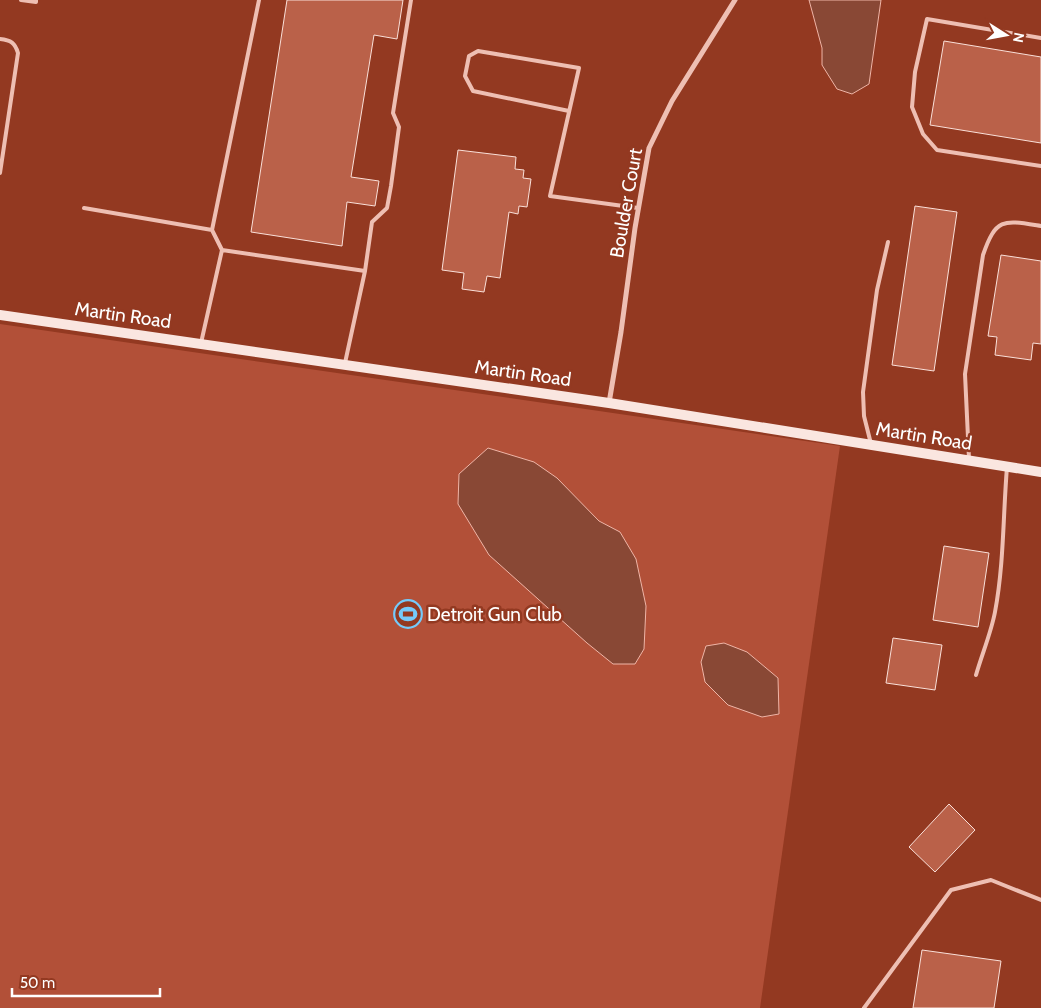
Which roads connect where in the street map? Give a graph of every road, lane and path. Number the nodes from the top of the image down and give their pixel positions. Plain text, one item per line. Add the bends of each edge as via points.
1 (21, 0) edge
2 (36, 0) edge
3 (259, 0) edge
4 (411, 0) edge
5 (735, 0) edge
6 (1041, 38) edge
7 (0, 39) edge
8 (569, 111) junction
9 (1041, 166) edge
10 (0, 173) edge
11 (84, 208) dead end
12 (638, 208) junction
13 (1041, 226) edge
14 (212, 230) junction
15 (888, 242) dead end
16 (222, 250) junction
17 (364, 271) junction
18 (0, 315) edge
19 (201, 344) junction
20 (345, 365) junction
21 (609, 403) junction
22 (872, 445) junction
23 (970, 461) junction
24 (1007, 467) junction
25 (1041, 472) edge
26 (976, 675) dead end
27 (1041, 900) edge
28 (864, 1008) edge

1 - 2 lane
3 - 14 lane
4 - 17 lane via 393,113 399,127 390,193 387,208 372,222
5 - 12 street, Boulder Court via 672,102 649,148
6 - 9 lane via 927,19 915,72 912,107 923,134 937,150
7 - 10 lane via 10,40 18,53
8 - 8 lane via 579,68 478,51 469,56 465,76 473,91
8 - 12 lane via 550,196
11 - 14 lane
12 - 21 street, Boulder Court
13 - 23 lane via 1011,221 998,226 983,255 965,374
14 - 16 lane
15 - 22 lane via 877,290 864,392 864,416
16 - 17 lane
16 - 19 lane
17 - 20 lane
18 - 19 main road, Martin Road
19 - 20 main road, Martin Road
20 - 21 main road, Martin Road
21 - 22 main road, Martin Road
22 - 23 main road, Martin Road
23 - 24 main road, Martin Road
24 - 25 main road, Martin Road
24 - 26 lane via 1003,556 995,614
27 - 28 lane via 991,880 951,890

